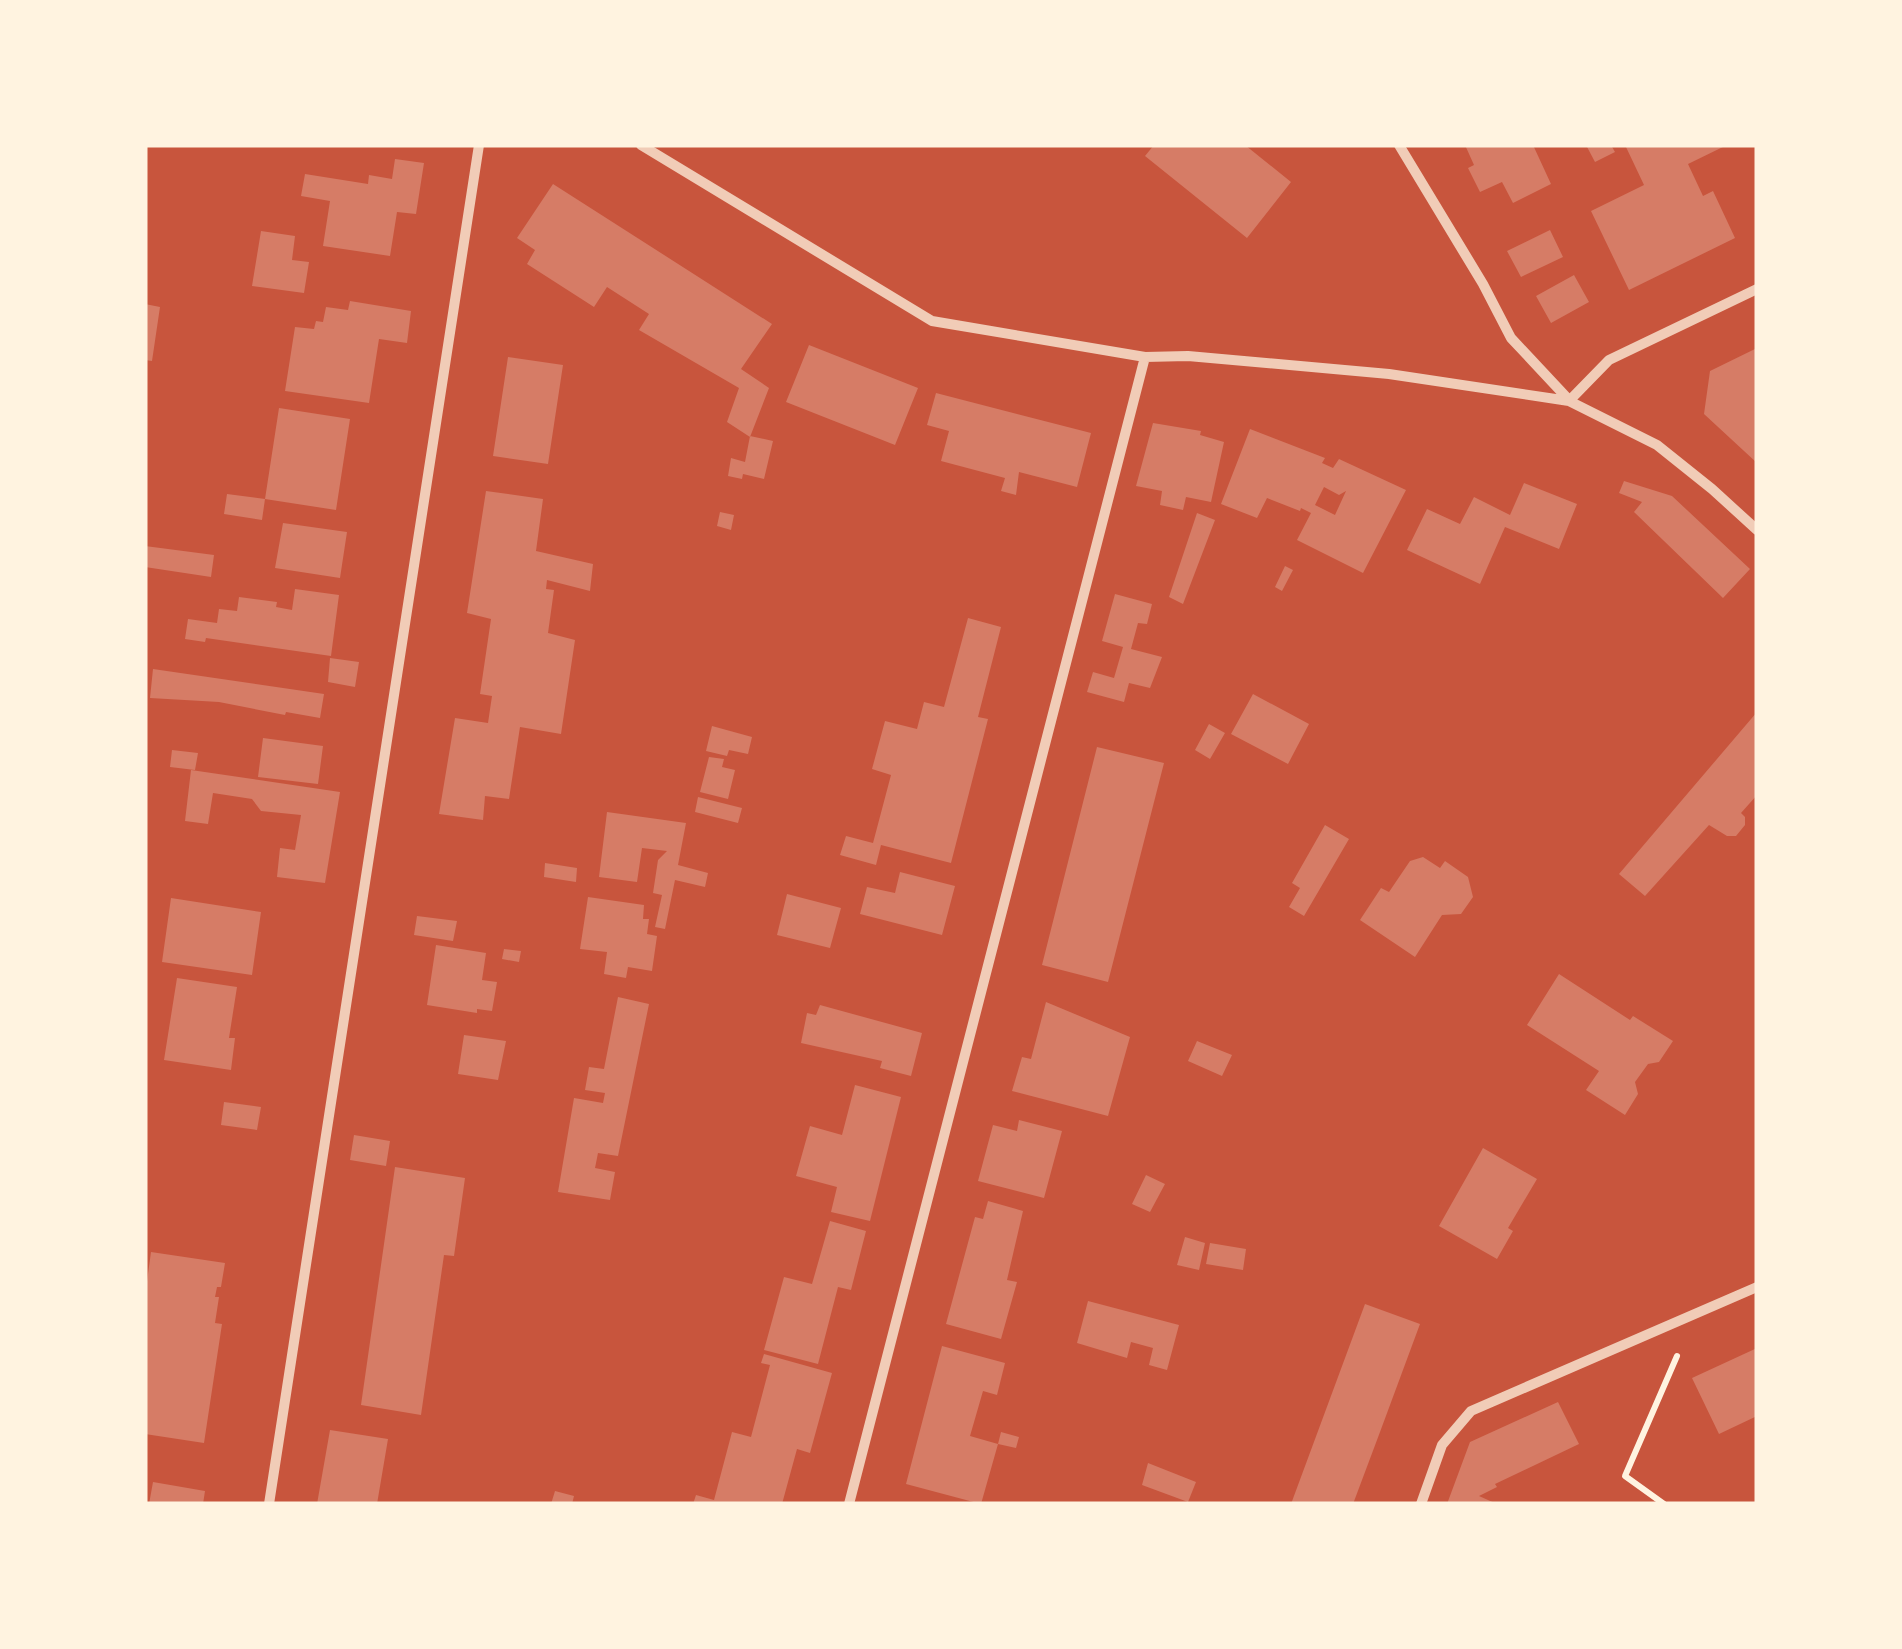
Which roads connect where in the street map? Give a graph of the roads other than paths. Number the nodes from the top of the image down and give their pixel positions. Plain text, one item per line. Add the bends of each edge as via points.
1 (479, 145) edge
2 (641, 145) edge
3 (1398, 145) edge
4 (1757, 289) edge
5 (1145, 357) junction
6 (1569, 401) junction
7 (1757, 530) edge
8 (1757, 1287) edge
9 (269, 1504) edge
10 (848, 1504) edge
11 (1421, 1504) edge

1 - 9 street
2 - 5 street via 932,321
3 - 6 street via 1510,338
4 - 6 street via 1609,360
5 - 6 street via 1389,374
5 - 10 street
6 - 7 street via 1657,445
8 - 11 street via 1472,1411 1442,1445

